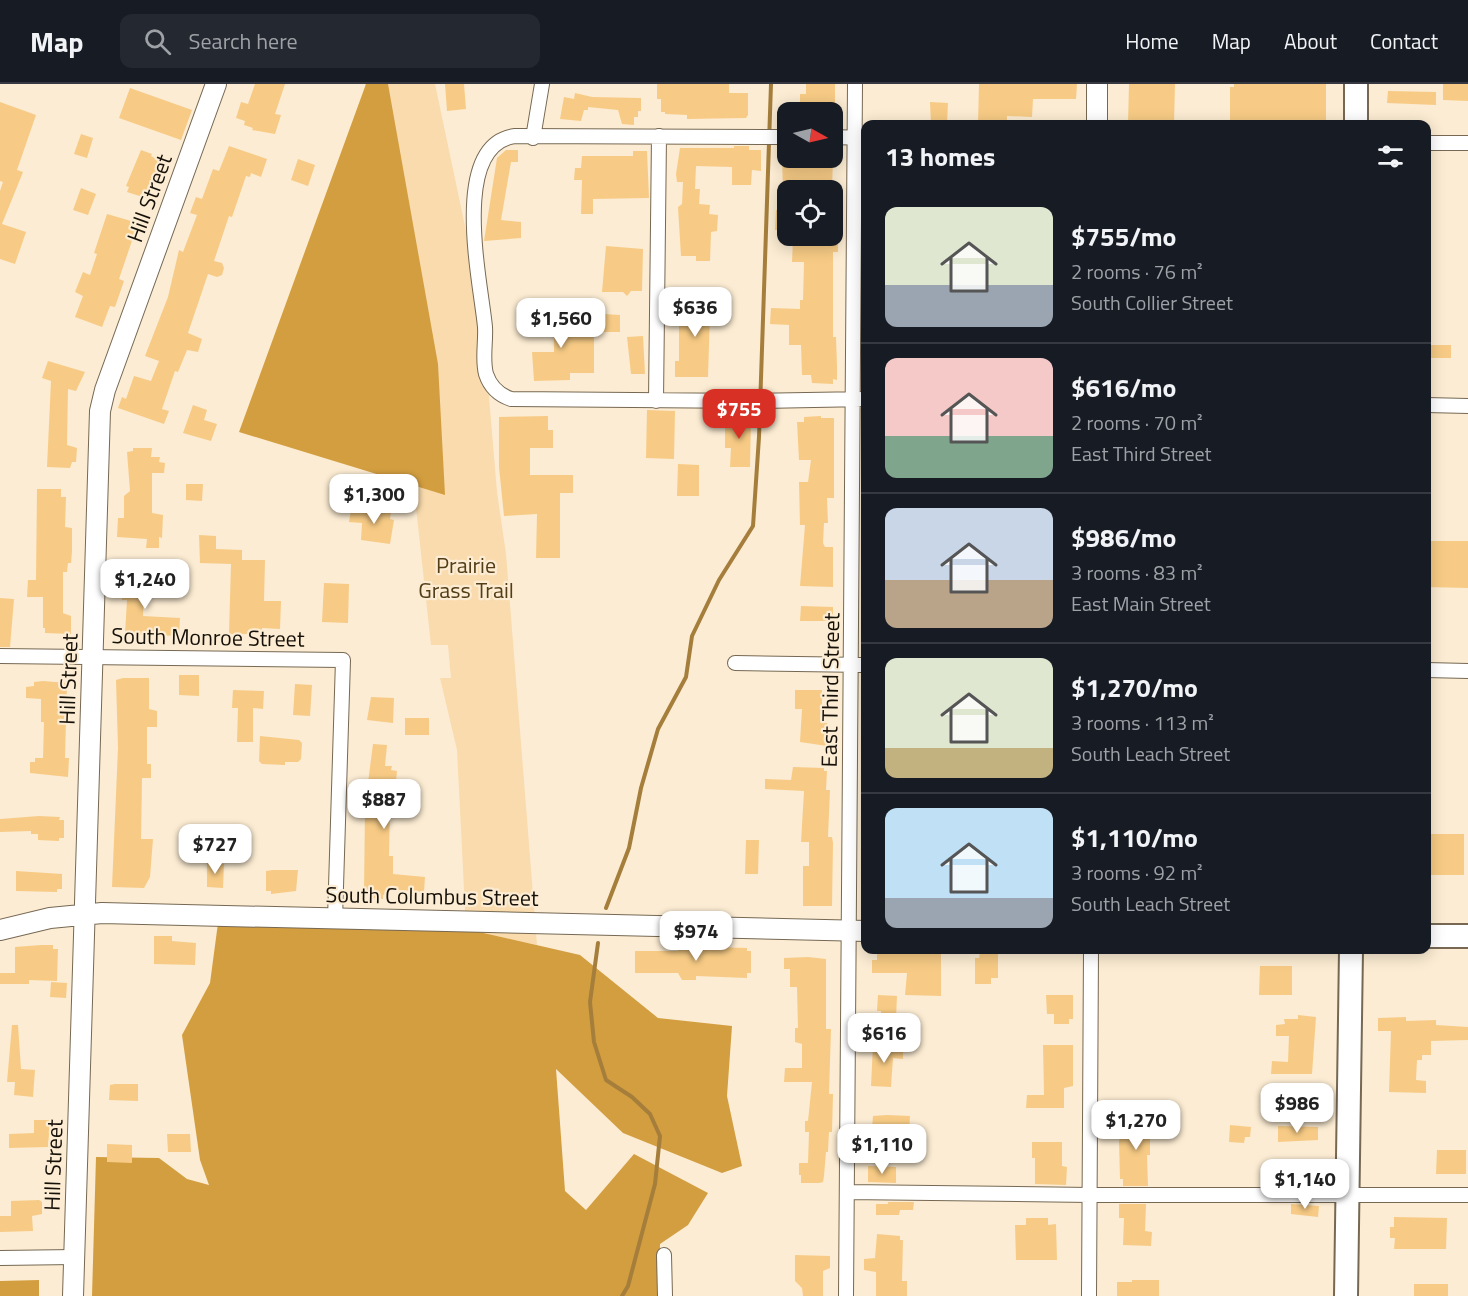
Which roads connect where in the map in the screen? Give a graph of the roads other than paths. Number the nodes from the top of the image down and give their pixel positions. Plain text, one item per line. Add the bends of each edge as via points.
1 (216, 84) edge
2 (542, 84) edge
3 (855, 84) edge
4 (1097, 84) edge
5 (1356, 84) edge
6 (1097, 120) edge
7 (1356, 120) edge
8 (659, 136) junction
9 (776, 137) edge
10 (843, 137) edge
11 (532, 138) junction
12 (860, 138) edge
13 (1431, 143) edge
14 (1468, 143) edge
15 (859, 399) edge
16 (656, 401) junction
17 (1431, 405) edge
18 (1468, 406) edge
19 (0, 656) edge
20 (92, 657) junction
21 (735, 663) dead end
22 (851, 665) junction
23 (861, 666) edge
24 (1431, 670) edge
25 (1468, 671) edge
26 (85, 914) junction
27 (335, 919) junction
28 (0, 930) edge
29 (857, 931) edge
30 (1431, 936) edge
31 (1468, 936) edge
32 (1091, 954) edge
33 (1351, 954) edge
34 (847, 1192) junction
35 (1090, 1195) junction
36 (1347, 1195) junction
37 (1468, 1195) edge
38 (664, 1255) dead end
39 (74, 1257) junction
40 (0, 1258) edge
41 (73, 1296) edge
42 (665, 1296) edge
43 (846, 1296) edge
44 (1089, 1296) edge
45 (1346, 1296) edge

1 - 20 street, Hill Street via 102,401
2 - 11 street
3 - 12 street, East Third Street
4 - 6 street
5 - 7 main road
8 - 9 street
8 - 11 street
8 - 16 street
10 - 12 street
11 - 16 street via 515,136 496,141 483,158 480,175 473,246 490,383 511,399
12 - 15 street, East Third Street
13 - 14 street
15 - 16 street
15 - 22 street, East Third Street
17 - 18 street
19 - 20 street, South Monroe Street
20 - 26 street, Hill Street
20 - 27 street, South Monroe Street via 343,660
21 - 22 street
22 - 23 street
22 - 29 street, East Third Street
24 - 25 street
26 - 27 street, South Columbus Street
26 - 28 street, South Columbus Street
26 - 39 street, Hill Street
27 - 29 street, South Columbus Street
29 - 34 street, East Third Street
30 - 31 main road
32 - 35 street
33 - 36 main road
34 - 35 street
34 - 43 street, East Third Street
35 - 36 street
35 - 44 street
36 - 37 street
36 - 45 main road
38 - 42 street
39 - 40 street
39 - 41 street, Hill Street

